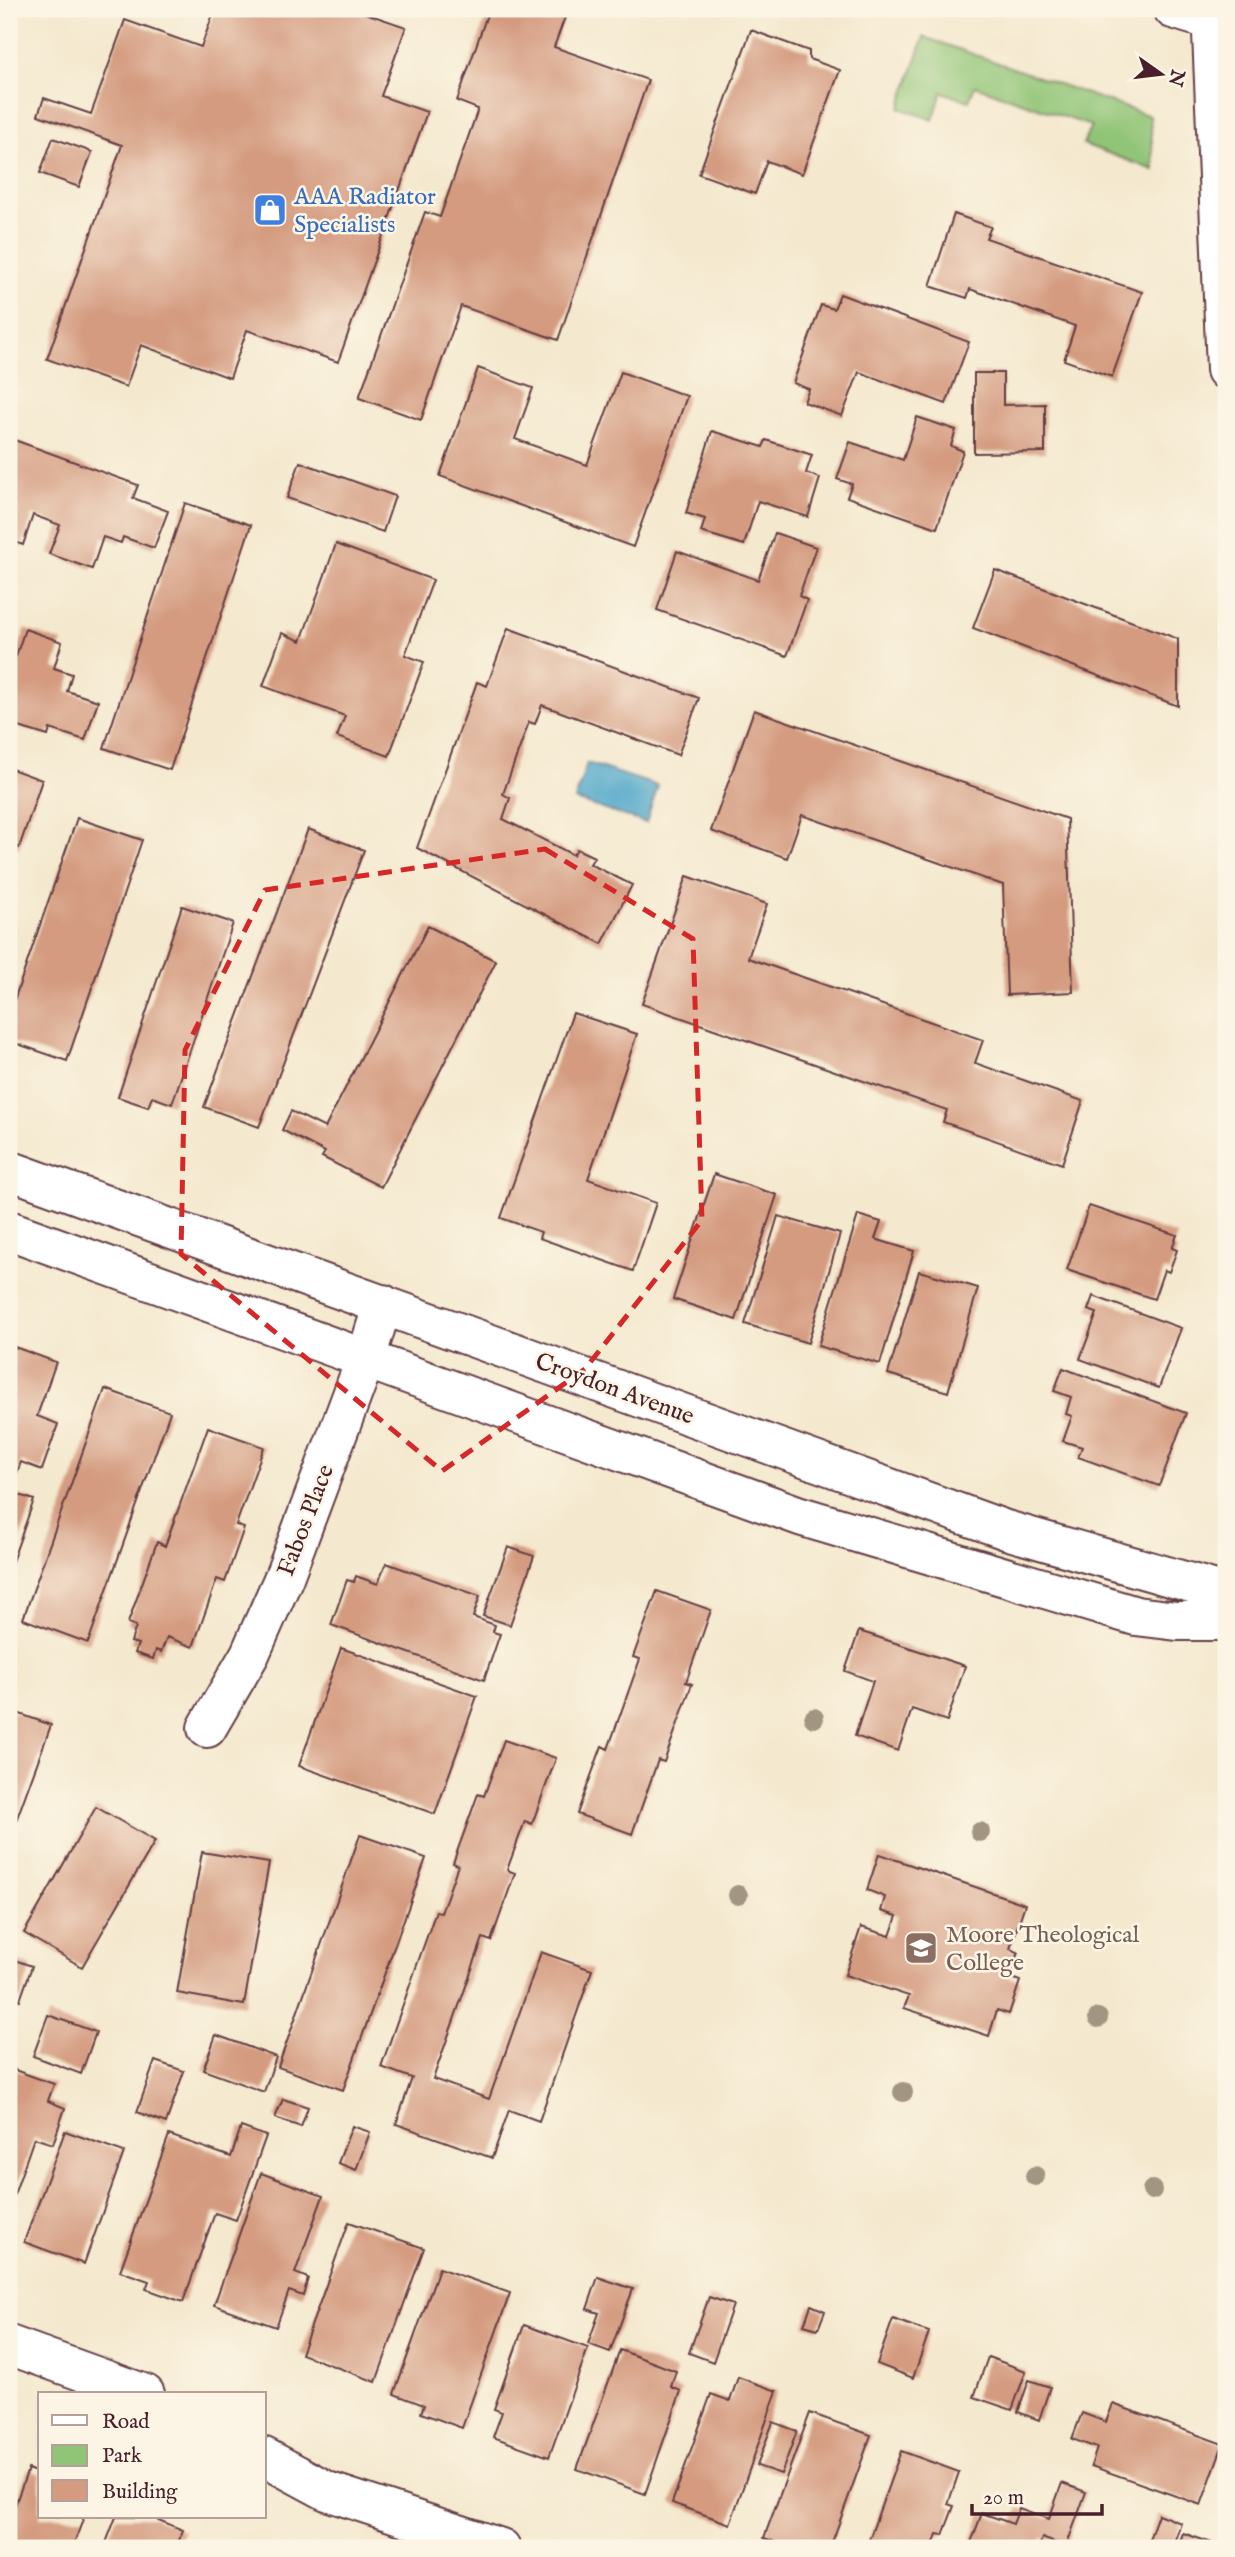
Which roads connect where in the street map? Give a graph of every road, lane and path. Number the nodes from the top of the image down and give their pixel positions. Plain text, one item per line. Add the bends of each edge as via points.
1 (1173, 9) edge
2 (1211, 15) edge
3 (1226, 367) edge
4 (9, 1170) edge
5 (9, 1230) edge
6 (383, 1304) junction
7 (366, 1358) junction
8 (1226, 1592) edge
9 (1226, 1621) edge
10 (207, 1728) dead end
11 (9, 2346) edge
12 (139, 2392) edge
13 (266, 2458) edge
14 (502, 2548) edge

1 - 2 street
2 - 3 street
4 - 6 street, Croydon Avenue
5 - 7 street
6 - 7 street, Fabos Place
6 - 8 street, Croydon Avenue via 1006,1530
7 - 9 street via 800,1516 1136,1615
7 - 10 street, Fabos Place via 284,1577 250,1654
11 - 12 street
13 - 14 street via 327,2491

